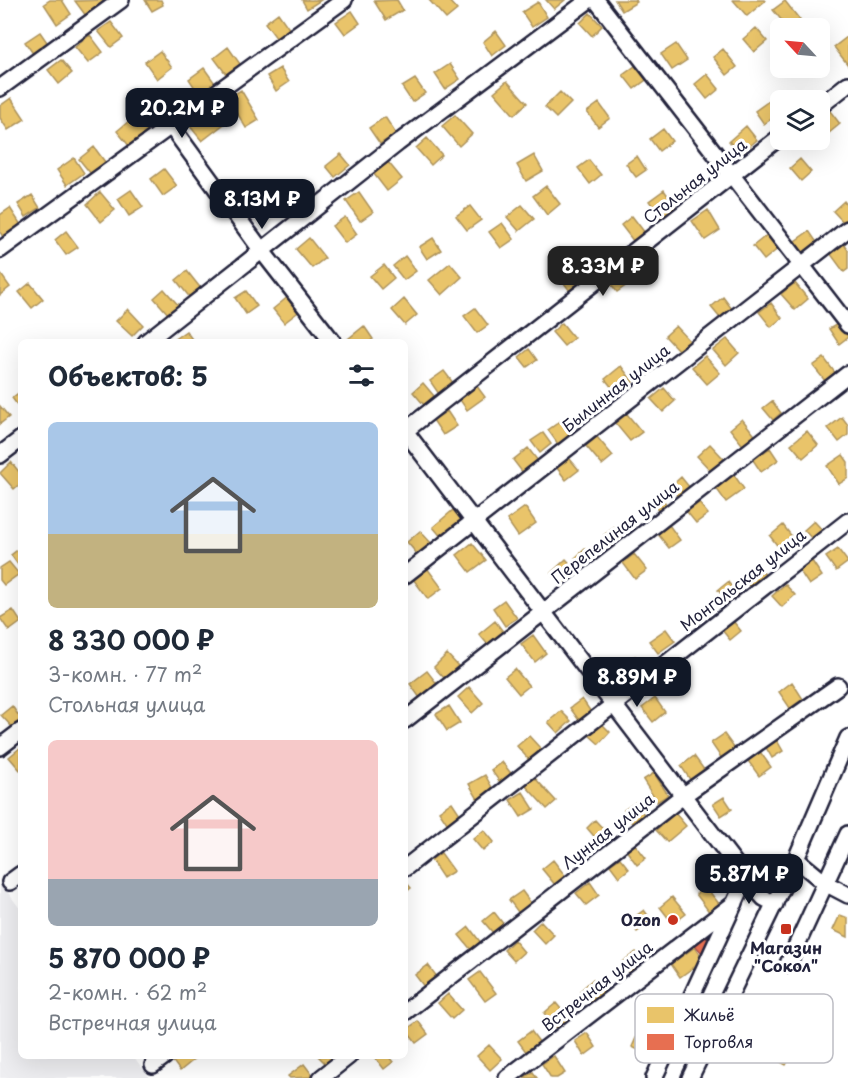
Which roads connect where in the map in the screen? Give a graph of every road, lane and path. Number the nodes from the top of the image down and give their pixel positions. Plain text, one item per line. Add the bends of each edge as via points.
1 (121, 0) edge
2 (344, 0) edge
3 (589, 0) edge
4 (596, 0) edge
5 (848, 84) edge
6 (0, 88) edge
7 (830, 98) edge
8 (171, 126) junction
9 (770, 145) edge
10 (733, 174) junction
11 (848, 229) edge
12 (0, 250) edge
13 (262, 252) junction
14 (801, 266) junction
15 (848, 325) edge
16 (150, 339) edge
17 (331, 339) edge
18 (848, 374) edge
19 (408, 429) edge
20 (408, 435) edge
21 (18, 441) edge
22 (0, 455) edge
23 (848, 521) edge
24 (472, 523) junction
25 (408, 573) edge
26 (543, 611) junction
27 (838, 686) dead end
28 (613, 706) junction
29 (408, 718) edge
30 (18, 733) edge
31 (848, 738) edge
32 (0, 747) edge
33 (684, 795) junction
34 (848, 834) edge
35 (796, 859) junction
36 (408, 866) edge
37 (747, 878) junction
38 (825, 883) junction
39 (848, 896) edge
40 (737, 901) junction
41 (775, 904) junction
42 (788, 964) dead end
43 (693, 994) edge
44 (731, 994) edge
45 (408, 1010) edge
46 (345, 1059) edge
47 (661, 1063) edge
48 (697, 1063) edge
49 (321, 1078) edge
50 (507, 1078) edge
51 (654, 1078) edge
52 (690, 1078) edge

1 - 6 street
2 - 8 street
3 - 13 street via 398,143
4 - 10 street
5 - 7 street
8 - 12 street
8 - 13 street
9 - 10 street, Стольная улица
10 - 14 street
10 - 19 street, Стольная улица
11 - 14 street, Былинная улица
13 - 16 street
13 - 17 street
14 - 15 street
14 - 24 street, Былинная улица
18 - 26 street, Перепелиная улица
20 - 24 street
21 - 22 street
23 - 28 street, Монгольская улица
24 - 25 street, Былинная улица
24 - 26 street
26 - 28 street
26 - 29 street, Перепелиная улица
27 - 33 street, Лунная улица
28 - 33 street
28 - 36 street, Монгольская улица
30 - 32 street
31 - 35 street
33 - 37 street
33 - 45 street, Лунная улица
34 - 38 street
35 - 38 street
35 - 41 street
37 - 40 street
37 - 41 street via 764,898
38 - 39 street
38 - 42 street
40 - 43 street
40 - 50 street, Встречная улица
41 - 44 street
46 - 49 street
47 - 51 street
48 - 52 street

